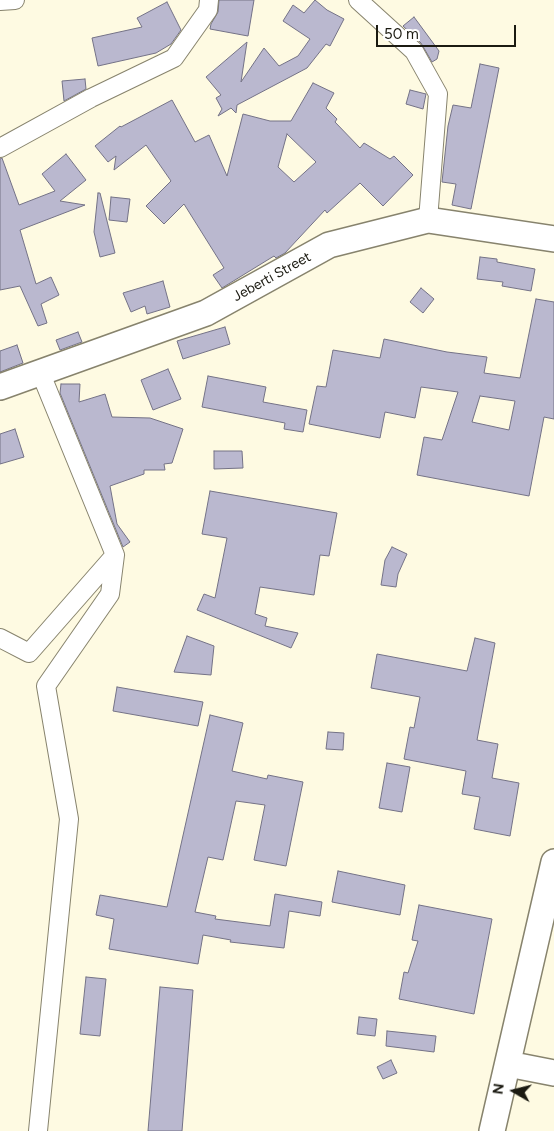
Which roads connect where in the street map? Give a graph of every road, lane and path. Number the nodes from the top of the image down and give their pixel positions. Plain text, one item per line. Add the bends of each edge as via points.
1 (15, 0) edge
2 (209, 0) edge
3 (358, 0) edge
4 (0, 1) edge
5 (0, 148) edge
6 (428, 220) junction
7 (554, 239) edge
8 (40, 374) junction
9 (0, 387) edge
10 (115, 555) junction
11 (0, 638) edge
12 (554, 862) edge
13 (508, 1064) junction
14 (554, 1073) edge
15 (38, 1131) edge
16 (492, 1131) edge

1 - 4 street
2 - 5 street via 208,10 174,58 91,98
3 - 6 street via 414,51 438,94
6 - 7 street, Jeberti Street
6 - 8 street, Jeberti Street via 329,245 206,313
8 - 9 street, Jeberti Street
8 - 10 street
10 - 11 street via 29,653
10 - 15 street via 110,594 46,686 69,819
12 - 13 street
13 - 14 street
13 - 16 street

